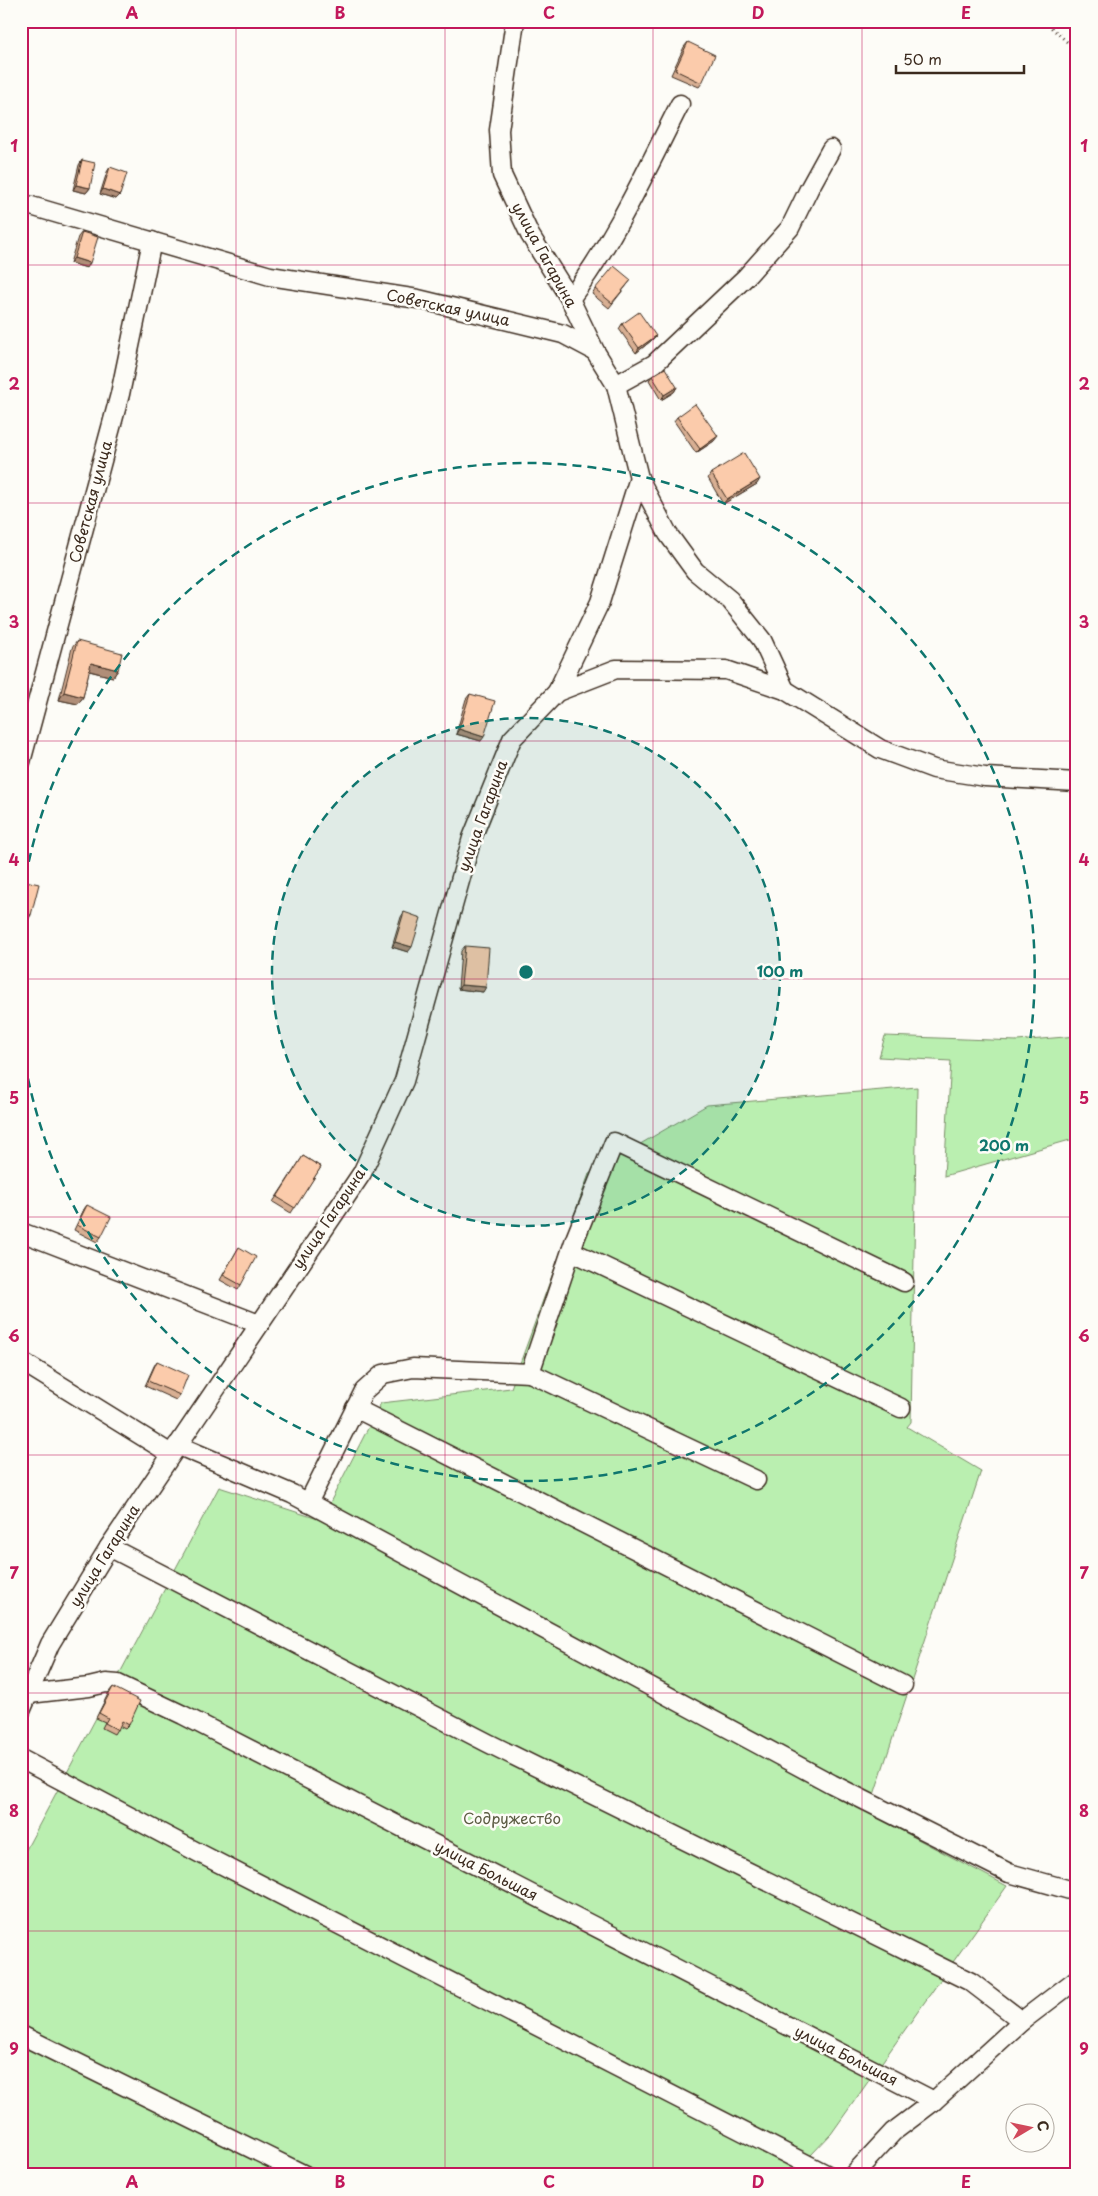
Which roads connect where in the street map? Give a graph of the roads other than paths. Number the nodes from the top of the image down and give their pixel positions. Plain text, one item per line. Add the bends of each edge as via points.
1 (514, 21) edge
2 (680, 104) dead end
3 (831, 149) dead end
4 (21, 203) edge
5 (152, 241) junction
6 (570, 299) junction
7 (595, 351) junction
8 (616, 385) junction
9 (639, 478) junction
10 (785, 690) junction
11 (557, 692) junction
12 (21, 762) edge
13 (1077, 782) edge
14 (21, 1232) edge
15 (571, 1251) junction
16 (904, 1282) dead end
17 (259, 1324) junction
18 (21, 1361) edge
19 (530, 1373) junction
20 (355, 1408) junction
21 (901, 1408) dead end
22 (174, 1449) junction
23 (756, 1480) dead end
24 (308, 1503) junction
25 (110, 1547) junction
26 (903, 1685) dead end
27 (29, 1694) junction
28 (21, 1711) edge
29 (21, 1759) edge
30 (1077, 1892) edge
31 (1077, 1979) edge
32 (1022, 2021) junction
33 (21, 2035) edge
34 (934, 2101) junction
35 (304, 2175) edge
36 (828, 2175) edge
37 (853, 2175) edge

1 - 6 street, улица Гагарина via 499,130 502,175 530,235
2 - 6 street via 612,235
3 - 8 street via 790,228 746,277 654,364
4 - 5 street, Советская улица
5 - 7 street, Советская улица via 270,276 418,299 563,334
5 - 12 street, Советская улица via 120,394
6 - 7 street, улица Гагарина
7 - 8 street, улица Гагарина
8 - 9 street, улица Гагарина
9 - 10 street, улица Гагарина via 668,534 695,571 730,600 762,640
9 - 11 street, улица Гагарина via 600,602
10 - 11 street, улица Гагарина via 726,670 616,669
10 - 13 street, улица Гагарина via 880,749 934,769 985,777
11 - 17 street, улица Гагарина via 512,739 472,838 404,1081 362,1173
14 - 17 street
15 - 16 street via 614,1142
15 - 19 street
15 - 21 street
17 - 22 street, улица Гагарина
18 - 22 street
19 - 20 street via 413,1368 383,1374 364,1391
19 - 23 street
20 - 24 street
20 - 26 street
22 - 24 street
22 - 25 street, улица Гагарина
24 - 30 street via 824,1779 1009,1874
25 - 27 street, улица Гагарина via 50,1644
25 - 32 street via 488,1742 970,1982
27 - 28 street, улица Гагарина
27 - 34 street, улица Большая via 118,1684 192,1719
29 - 36 street via 199,1854
31 - 32 street
32 - 34 street
33 - 35 street
34 - 37 street via 893,2132

